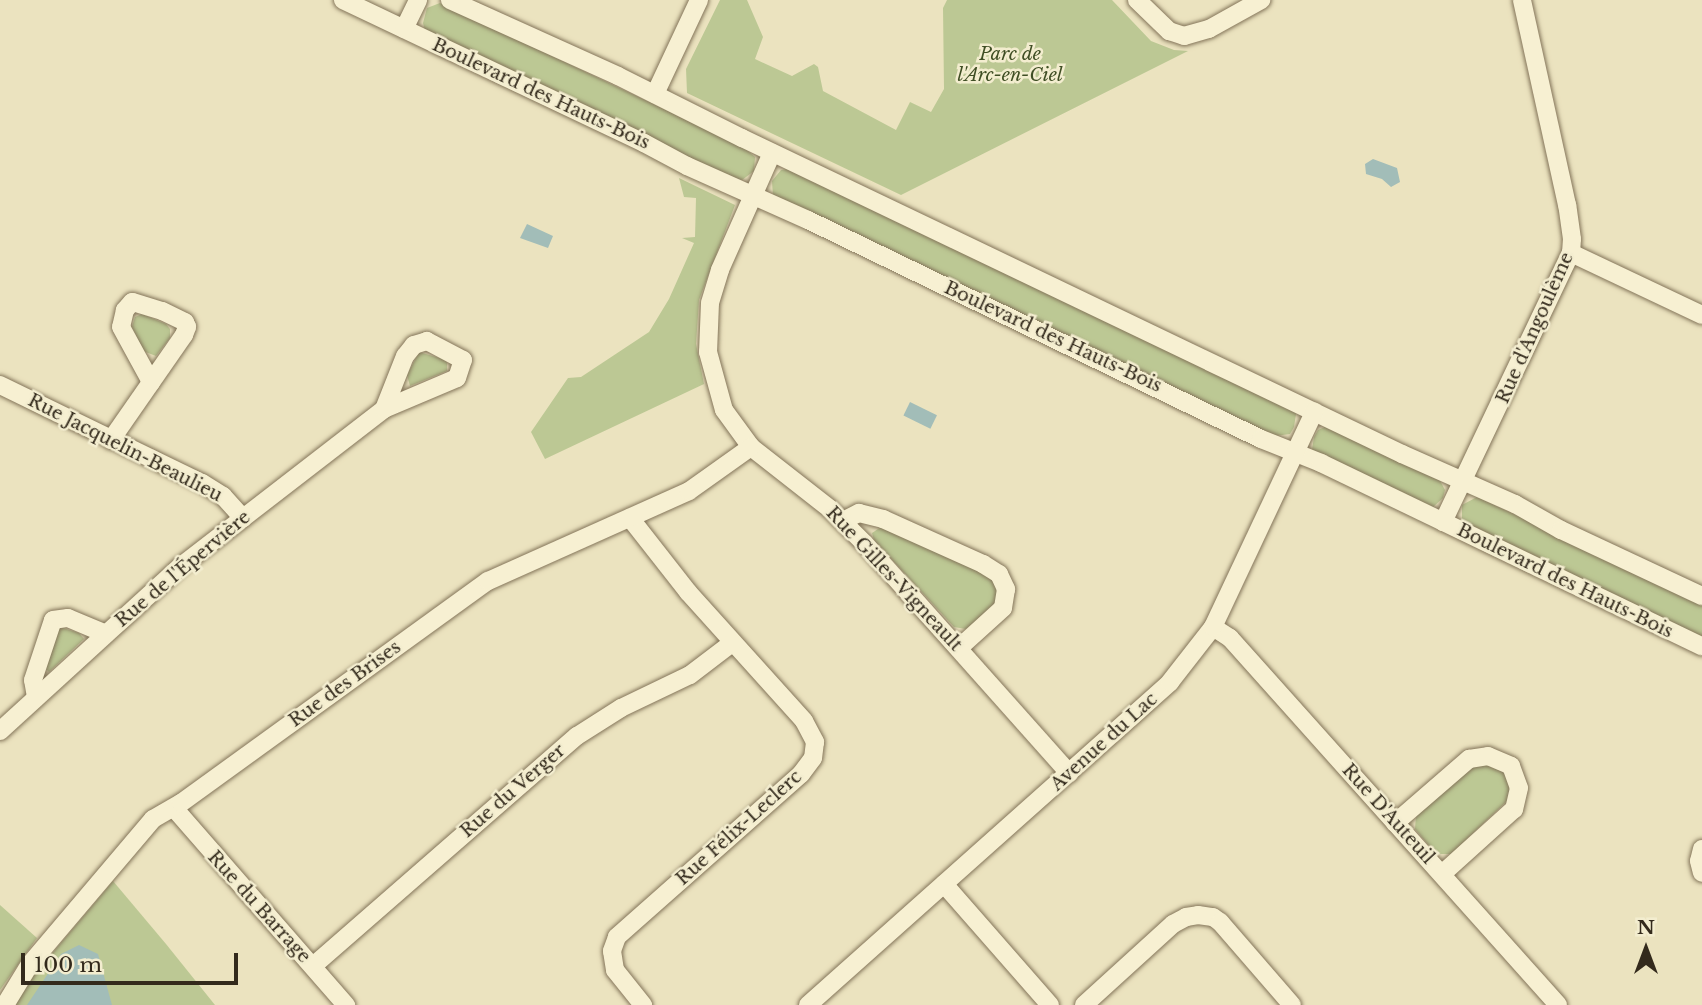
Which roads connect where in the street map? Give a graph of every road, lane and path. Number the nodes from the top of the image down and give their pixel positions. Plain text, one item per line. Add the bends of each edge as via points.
1 (343, 0) edge
2 (418, 0) edge
3 (450, 0) edge
4 (699, 0) edge
5 (1137, 0) edge
6 (1261, 0) edge
7 (1522, 0) edge
8 (404, 29) junction
9 (655, 94) junction
10 (772, 153) junction
11 (753, 197) junction
12 (1571, 253) junction
13 (1702, 315) edge
14 (151, 382) dead end
15 (0, 385) edge
16 (384, 409) junction
17 (1314, 412) junction
18 (111, 440) junction
19 (751, 447) junction
20 (1295, 454) junction
21 (1462, 480) junction
22 (243, 518) junction
23 (630, 518) junction
24 (844, 521) junction
25 (1443, 522) junction
26 (1702, 596) edge
27 (1213, 626) junction
28 (106, 634) junction
29 (732, 643) junction
30 (1702, 646) edge
31 (958, 648) junction
32 (36, 697) junction
33 (0, 730) edge
34 (1069, 773) junction
35 (174, 808) junction
36 (1395, 823) junction
37 (1702, 849) edge
38 (1702, 873) edge
39 (1442, 874) junction
40 (944, 884) junction
41 (313, 966) junction
42 (5, 1005) edge
43 (346, 1005) edge
44 (643, 1005) edge
45 (807, 1005) edge
46 (1050, 1005) edge
47 (1084, 1005) edge
48 (1292, 1005) edge
49 (1558, 1005) edge

1 - 8 street, Boulevard des Hauts-Bois
2 - 8 street
3 - 9 street
4 - 9 street
5 - 6 street via 1170,31 1184,36 1209,29
7 - 12 street, Rue d'Angoulème via 1567,205
8 - 11 street, Boulevard des Hauts-Bois
9 - 10 street
10 - 11 street, Rue Gilles-Vigneault
10 - 17 street
11 - 19 street, Rue Gilles-Vigneault via 716,278 707,336 720,400
11 - 20 street, Boulevard des Hauts-Bois
12 - 13 street
12 - 21 street, Rue d'Angoulème
14 - 18 street
15 - 18 street, Rue Jacquelin-Beaulieu
16 - 16 street, Rue de l'Épervière via 453,381 463,360 427,341 417,343 405,356
16 - 22 street, Rue de l'Épervière
17 - 20 street, Avenue du Lac
17 - 21 street
18 - 22 street, Rue Jacquelin-Beaulieu via 218,492
19 - 23 street, Rue des Brises via 695,488
19 - 24 street, Rue Gilles-Vigneault
20 - 25 street, Boulevard des Hauts-Bois
20 - 27 street, Avenue du Lac
21 - 25 street, Rue d'Angoulème
21 - 26 street
22 - 28 street, Rue de l'Épervière
23 - 29 street, Rue Félix-Leclerc
23 - 35 street, Rue des Brises via 482,584
24 - 31 street, Rue Gilles-Vigneault
24 - 31 street via 859,513 890,521 999,574 1006,594 1003,608
25 - 30 street, Boulevard des Hauts-Bois
27 - 34 street, Avenue du Lac via 1164,688
27 - 36 street, Rue D'Auteuil via 1230,638
28 - 32 street, Rue de l'Épervière
28 - 32 street, Rue de l'Épervière via 64,617 53,620 33,680
29 - 41 street, Rue du Verger via 690,675 621,708 577,736
29 - 44 street, Rue Félix-Leclerc via 813,734 815,754 801,774 617,937 612,951 615,970
31 - 34 street, Rue Gilles-Vigneault
32 - 33 street, Rue de l'Épervière
34 - 40 street, Avenue du Lac
35 - 41 street, Rue du Barrage
35 - 42 street, Rue des Brises via 150,822 107,871 30,964
36 - 39 street, Rue D'Auteuil
36 - 39 street via 1469,759 1488,756 1511,766 1519,786 1516,807
37 - 38 street
39 - 49 street, Rue D'Auteuil
40 - 45 street, Avenue du Lac
40 - 46 street
41 - 43 street, Rue du Barrage
47 - 48 street via 1176,922 1202,915 1220,922

